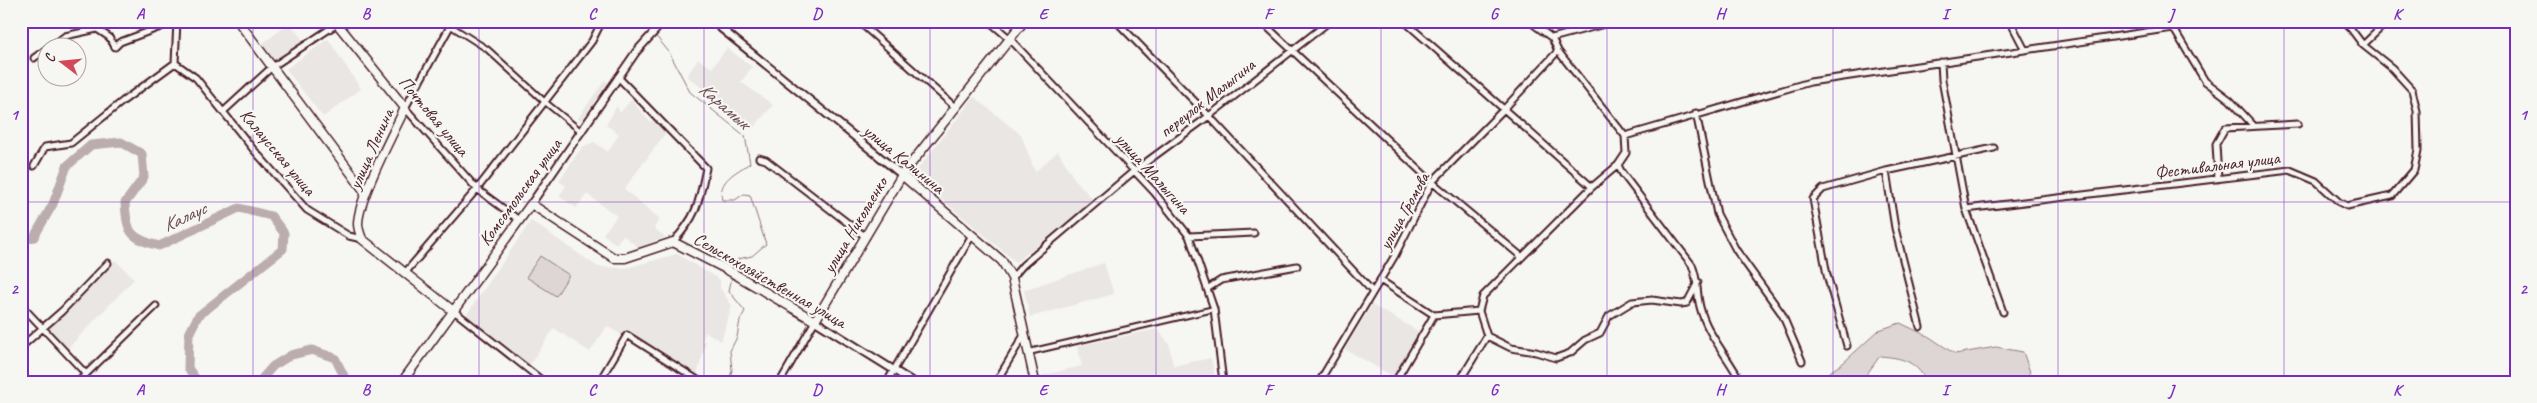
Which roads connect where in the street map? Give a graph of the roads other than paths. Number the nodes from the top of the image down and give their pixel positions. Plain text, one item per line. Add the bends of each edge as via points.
1 (176, 21) edge
2 (238, 21) edge
3 (349, 21) edge
4 (443, 21) edge
5 (602, 21) edge
6 (664, 21) edge
7 (712, 21) edge
8 (858, 21) edge
9 (989, 21) edge
10 (1024, 21) edge
11 (1028, 21) edge
12 (1116, 21) edge
13 (1261, 21) edge
14 (1330, 21) edge
15 (1404, 21) edge
16 (1529, 21) edge
17 (1616, 21) edge
18 (2010, 21) edge
19 (2169, 21) edge
20 (2345, 21) edge
21 (2388, 21) edge
22 (336, 23) edge
23 (452, 23) edge
24 (2173, 28) junction
25 (62, 38) edge
26 (1552, 38) junction
27 (1011, 41) junction
28 (2363, 45) junction
29 (1292, 49) junction
30 (2025, 50) junction
31 (1558, 51) junction
32 (38, 55) edge
33 (34, 58) dead end
34 (1941, 62) junction
35 (175, 63) junction
36 (272, 67) junction
37 (618, 77) junction
38 (545, 102) junction
39 (405, 108) junction
40 (955, 108) junction
41 (1505, 108) junction
42 (224, 112) junction
43 (1696, 113) junction
44 (1209, 116) junction
45 (2298, 124) dead end
46 (2254, 125) junction
47 (582, 132) junction
48 (1623, 134) junction
49 (1994, 148) dead end
50 (1955, 156) junction
51 (759, 158) dead end
52 (1618, 165) junction
53 (34, 166) dead end
54 (1134, 171) junction
55 (1886, 171) junction
56 (901, 178) junction
57 (2218, 179) junction
58 (1432, 182) junction
59 (1592, 187) junction
60 (477, 189) junction
61 (366, 193) junction
62 (530, 204) junction
63 (1966, 209) junction
64 (518, 220) junction
65 (1254, 233) dead end
66 (972, 236) junction
67 (1190, 236) junction
68 (867, 237) junction
69 (362, 239) junction
70 (673, 242) junction
71 (1522, 257) junction
72 (108, 263) dead end
73 (1297, 266) dead end
74 (405, 273) junction
75 (1012, 278) junction
76 (1380, 280) junction
77 (1698, 281) junction
78 (1207, 289) junction
79 (1373, 292) junction
80 (21, 306) edge
81 (156, 306) dead end
82 (1214, 309) junction
83 (453, 311) junction
84 (1479, 312) junction
85 (2003, 312) dead end
86 (1434, 315) junction
87 (815, 321) junction
88 (1920, 327) dead end
89 (43, 329) junction
90 (1024, 336) junction
91 (1487, 336) junction
92 (1847, 346) dead end
93 (21, 348) edge
94 (1028, 352) junction
95 (1802, 361) dead end
96 (894, 370) junction
97 (86, 374) junction
98 (78, 382) edge
99 (402, 382) edge
100 (544, 382) edge
101 (598, 382) edge
102 (701, 382) edge
103 (780, 382) edge
104 (887, 382) edge
105 (913, 382) edge
106 (996, 382) edge
107 (1034, 382) edge
108 (1223, 382) edge
109 (1319, 382) edge
110 (1395, 382) edge
111 (1460, 382) edge
112 (1741, 382) edge

1 - 25 street via 120,42 115,48 109,37 97,30
1 - 35 street
2 - 36 main road
3 - 22 street
4 - 23 street
5 - 38 street via 592,41
6 - 37 street, Комсомольская улица
7 - 56 street, улица Калинина
8 - 40 street
9 - 27 street, улица Малыгина
10 - 27 main road, улица Николаенко
11 - 27 main road, улица Николаенко
12 - 44 street
13 - 29 street
14 - 29 street, переулок Малыгина
15 - 41 street
16 - 26 street
17 - 26 street
18 - 30 street
19 - 24 street
20 - 28 street, Фестивальная улица
21 - 28 street
22 - 36 street
22 - 39 main road, Почтовая улица
23 - 38 street via 487,49
23 - 39 street, улица Ленина
24 - 30 street
24 - 46 street via 2206,81
26 - 31 street
27 - 40 main road, улица Николаенко
27 - 54 street, улица Малыгина
27 - 56 main road, улица Николаенко
28 - 57 street, Фестивальная улица via 2392,68 2412,90 2417,111 2418,150 2414,170 2392,196 2347,206 2316,181 2290,170
29 - 44 street, переулок Малыгина
29 - 58 street
30 - 34 street
31 - 41 street, улица Громова
31 - 48 street
32 - 33 street
34 - 43 street via 1810,82
34 - 50 street
35 - 42 street, Калаусская улица via 196,78
35 - 53 street via 70,143 45,147
36 - 42 street
36 - 61 main road
37 - 47 street, Комсомольская улица
37 - 70 street via 706,168 698,207 688,226
38 - 47 street
38 - 60 street
39 - 60 street, Почтовая улица
39 - 61 main road, улица Ленина
40 - 56 main road, улица Николаенко
41 - 58 street, улица Громова
41 - 59 street
42 - 69 street, Калаусская улица via 306,210 349,236
43 - 48 street
43 - 95 street via 1717,214 1736,250 1782,314
44 - 54 street, переулок Малыгина
44 - 79 street
45 - 46 street
46 - 57 street via 2225,128 2216,144
47 - 62 street, Комсомольская улица
48 - 52 street via 1626,153
49 - 50 street
50 - 55 street
50 - 63 street
51 - 68 street via 766,160
52 - 59 street
52 - 77 street via 1692,265
54 - 67 street, улица Малыгина
54 - 75 street, переулок Малыгина via 1022,265
55 - 88 street via 1894,228
55 - 92 street via 1824,189 1813,199 1827,275
56 - 66 main road, улица Калинина
56 - 68 main road, улица Николаенко
57 - 63 street, Фестивальная улица
58 - 71 street
58 - 76 street, улица Громова
59 - 71 street
60 - 64 street, Почтовая улица
60 - 74 street
61 - 69 main road, улица Ленина via 358,217
62 - 64 main road, Комсомольская улица
62 - 70 main road, Сельскохозяйственная улица via 614,258 625,258
63 - 85 street
64 - 83 main road, Комсомольская улица
65 - 67 street
66 - 75 main road, улица Калинина via 1002,261
66 - 90 main road via 1000,262 1009,279
66 - 96 street
67 - 78 street, улица Малыгина
68 - 87 main road, улица Николаенко
69 - 74 main road, Калаусская улица
70 - 87 main road, Сельскохозяйственная улица
71 - 84 street via 1483,296
72 - 89 street
73 - 78 street via 1221,280
74 - 83 main road, Калаусская улица
75 - 90 main road, улица Калинина
76 - 79 street, улица Громова
76 - 86 street
77 - 91 street via 1687,303 1632,302 1609,316 1600,333 1570,353 1556,358 1511,348
77 - 112 street via 1699,306 1713,339
78 - 82 street, улица Малыгина
79 - 109 street, улица Громова
80 - 89 street
81 - 97 street
82 - 94 street
82 - 108 street, улица Малыгина
83 - 99 main road, Комсомольская улица
83 - 100 street, Калаусская улица
84 - 86 street
84 - 91 street
86 - 110 street
87 - 96 street, Сельскохозяйственная улица
87 - 103 street, улица Николаенко
89 - 93 street
89 - 97 street
90 - 94 main road, улица Калинина
90 - 106 street
90 - 107 main road
91 - 111 street
94 - 107 main road, улица Калинина
96 - 104 street
96 - 105 street, Сельскохозяйственная улица
97 - 98 street
101 - 102 street via 627,335

